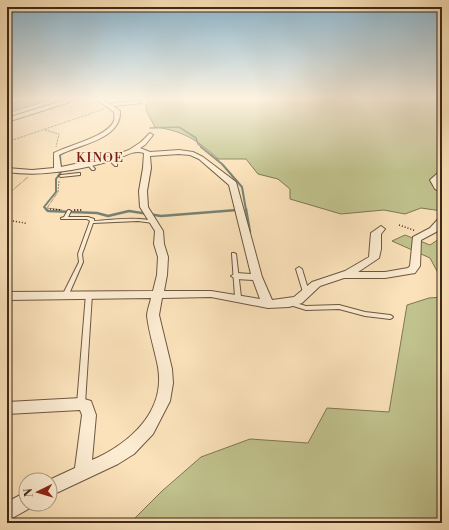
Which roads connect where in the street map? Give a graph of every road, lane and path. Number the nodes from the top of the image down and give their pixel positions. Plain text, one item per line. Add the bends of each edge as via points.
1 (62, 124) edge
2 (116, 124) edge
3 (44, 130) junction
4 (150, 135) dead end
5 (7, 142) edge
6 (135, 150) junction
7 (147, 154) junction
8 (56, 155) junction
9 (110, 159) junction
10 (116, 165) dead end
11 (7, 170) edge
12 (34, 172) junction
13 (60, 172) junction
14 (79, 174) dead end
15 (442, 174) edge
16 (442, 190) edge
17 (7, 195) edge
18 (69, 210) junction
19 (82, 210) dead end
20 (7, 220) edge
21 (442, 220) edge
22 (92, 222) junction
23 (153, 222) junction
24 (26, 226) dead end
25 (399, 226) dead end
26 (381, 229) dead end
27 (427, 233) junction
28 (234, 254) dead end
29 (299, 269) dead end
30 (236, 276) junction
31 (344, 276) junction
32 (257, 277) junction
33 (306, 292) junction
34 (66, 294) junction
35 (89, 294) junction
36 (158, 294) junction
37 (7, 296) edge
38 (238, 297) junction
39 (268, 304) junction
40 (289, 304) junction
41 (390, 317) dead end
42 (81, 404) junction
43 (7, 408) edge
44 (83, 472) junction
45 (58, 484) edge
46 (18, 506) edge
47 (7, 512) edge

1 - 3 path
2 - 8 street via 102,135
3 - 5 path
3 - 8 path via 59,135
4 - 6 street via 146,142
6 - 7 street via 144,150
6 - 9 street
7 - 23 street via 144,201 145,210
7 - 32 street via 191,153 202,158 233,184
8 - 13 street
9 - 10 lane
9 - 13 street
11 - 12 street
12 - 13 street
12 - 17 path
13 - 14 lane
13 - 18 path via 58,192 47,208
15 - 16 street via 434,180
18 - 19 path
18 - 22 lane via 64,217 88,218
20 - 24 path via 24,223
21 - 27 street
22 - 23 lane
22 - 34 lane via 80,254 81,262
23 - 36 street via 159,231 163,257
25 - 27 path
26 - 31 street via 375,235 376,255
27 - 31 street via 416,239 415,266 411,271 385,275
28 - 30 lane
29 - 33 lane
30 - 32 street
30 - 38 lane
31 - 33 street via 320,282
32 - 39 street
33 - 40 street
34 - 35 street
34 - 37 street
35 - 36 street
35 - 42 lane
36 - 38 street via 216,294
36 - 44 street via 154,320 165,373 166,390 163,401 148,429 133,444 117,456
38 - 39 street
39 - 40 street
40 - 41 lane via 306,308 339,307
42 - 43 street
42 - 44 street via 86,406 89,415
44 - 45 street
46 - 47 street

